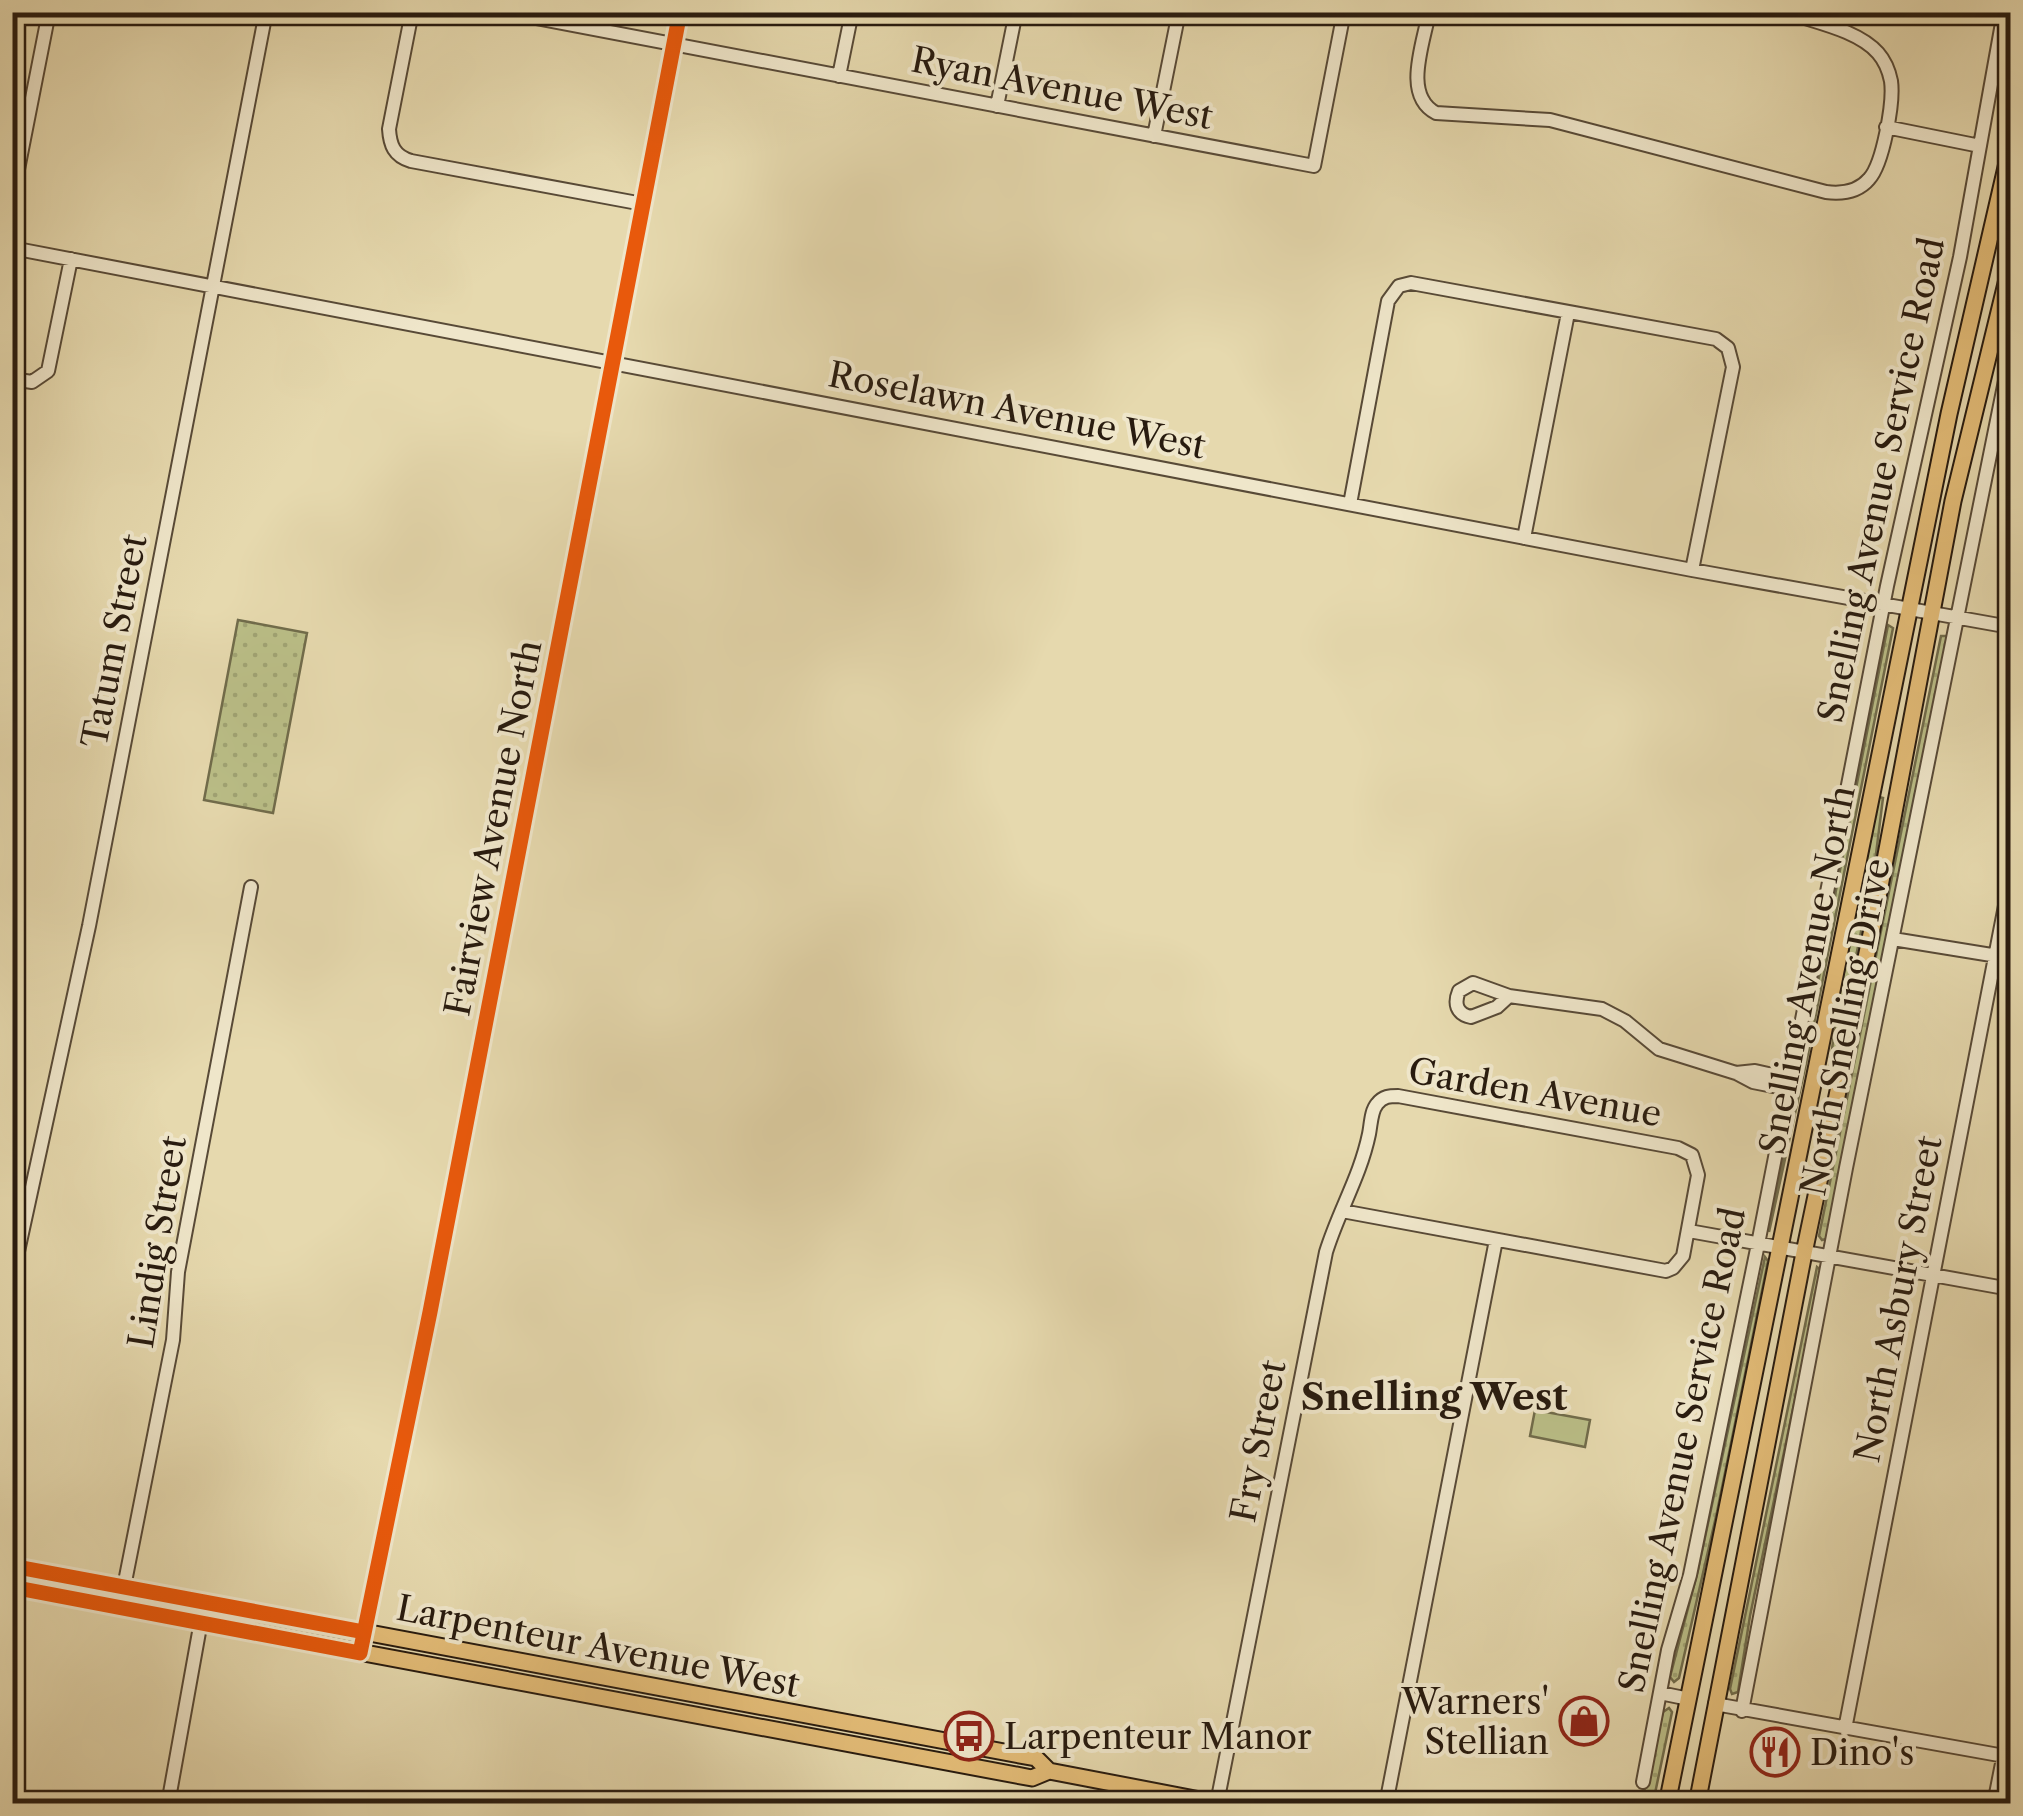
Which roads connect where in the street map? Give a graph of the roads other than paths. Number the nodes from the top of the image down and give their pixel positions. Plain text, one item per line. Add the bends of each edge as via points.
1 (49, 12) edge
2 (266, 12) edge
3 (412, 12) edge
4 (505, 12) edge
5 (680, 12) edge
6 (852, 12) edge
7 (1016, 12) edge
8 (1179, 12) edge
9 (1344, 12) edge
10 (1429, 12) edge
11 (1786, 12) edge
12 (2004, 12) edge
13 (674, 44) junction
14 (839, 76) junction
15 (998, 106) junction
16 (1886, 127) junction
17 (1154, 136) junction
18 (1980, 146) junction
19 (2010, 150) edge
20 (12, 200) edge
21 (642, 204) junction
22 (12, 248) edge
23 (72, 259) junction
24 (2010, 268) edge
25 (214, 286) junction
26 (1568, 312) junction
27 (2010, 356) edge
28 (613, 361) junction
29 (18, 381) edge
30 (1350, 504) junction
31 (1524, 538) junction
32 (1692, 570) junction
33 (1884, 604) junction
34 (1909, 609) junction
35 (1932, 613) junction
36 (1958, 618) junction
37 (2010, 627) edge
38 (2010, 880) edge
39 (251, 887) dead end
40 (1893, 938) junction
41 (1996, 956) junction
42 (2010, 958) edge
43 (1509, 996) dead end
44 (1789, 1084) junction
45 (1382, 1099) joint
46 (1342, 1211) junction
47 (1688, 1231) junction
48 (1496, 1240) junction
49 (1758, 1244) junction
50 (1780, 1248) junction
51 (1804, 1253) junction
52 (1832, 1255) junction
53 (1934, 1274) junction
54 (12, 1279) edge
55 (2010, 1288) edge
56 (12, 1566) edge
57 (125, 1586) junction
58 (12, 1587) edge
59 (120, 1607) junction
60 (201, 1620) junction
61 (364, 1632) junction
62 (360, 1653) junction
63 (1698, 1655) junction
64 (1660, 1693) junction
65 (1689, 1699) junction
66 (726, 1701) junction
67 (1715, 1704) junction
68 (1742, 1711) junction
69 (722, 1722) junction
70 (2010, 1724) edge
71 (1844, 1729) junction
72 (2007, 1757) edge
73 (1049, 1771) junction
74 (1643, 1782) dead end
75 (1183, 1800) edge
76 (1219, 1803) edge
77 (168, 1804) edge
78 (1386, 1804) edge
79 (1667, 1804) edge
80 (1696, 1804) edge
81 (1994, 1804) edge

1 - 20 street
2 - 25 street, Tatum Street
3 - 21 street via 388,128 396,153
4 - 13 street, Ryan Avenue West
5 - 13 street, Fairview Avenue North
6 - 14 street
7 - 15 street
8 - 17 street
9 - 17 street, Ryan Avenue West via 1314,166
10 - 16 street via 1417,90 1436,112 1550,120 1838,193 1870,179
11 - 16 street via 1874,49 1891,80
12 - 18 street, Snelling Avenue Service Road
13 - 14 street, Ryan Avenue West
13 - 21 street, Fairview Avenue North
14 - 15 street, Ryan Avenue West
15 - 17 street, Ryan Avenue West
16 - 18 street
18 - 33 street, Snelling Avenue Service Road
19 - 34 main road, Snelling Avenue North
21 - 28 street, Fairview Avenue North
22 - 23 street, Roselawn Avenue West
23 - 25 street, Roselawn Avenue West
23 - 29 street via 48,371 36,381
24 - 35 main road, Snelling Avenue North
25 - 28 street, Roselawn Avenue West
25 - 54 street, Tatum Street via 89,926
26 - 30 street via 1411,284 1393,290
26 - 31 street
26 - 32 street via 1716,339 1732,355
27 - 36 street, North Snelling Drive
28 - 30 street, Roselawn Avenue West
28 - 61 street, Fairview Avenue North
30 - 31 street, Roselawn Avenue West
31 - 32 street, Roselawn Avenue West
32 - 33 street, Roselawn Avenue West
33 - 34 street, Roselawn Avenue West
33 - 44 street, Snelling Avenue Service Road
34 - 35 street, Roselawn Avenue West
34 - 50 main road, Snelling Avenue North
35 - 36 street, Roselawn Avenue West
35 - 51 main road, Snelling Avenue North
36 - 37 street, Roselawn Avenue West
36 - 40 street, North Snelling Drive
38 - 41 street, North Asbury Street
39 - 57 street, Lindig Street
40 - 41 street
40 - 52 street, North Snelling Drive
41 - 42 street
41 - 53 street, North Asbury Street
43 - 44 street via 1602,1010 1659,1050
44 - 49 street, Snelling Avenue Service Road
45 - 46 street, Fry Street
45 - 47 street, Garden Avenue via 1398,1096 1686,1150 1699,1169
46 - 48 street
46 - 76 street, Fry Street via 1320,1279
47 - 48 street via 1683,1256 1666,1271
47 - 49 street
48 - 78 street
49 - 50 street
49 - 64 street, Snelling Avenue Service Road
50 - 51 street
50 - 63 main road, Snelling Avenue North
51 - 52 street
51 - 67 main road, Snelling Avenue North
52 - 53 street
52 - 68 street, North Snelling Drive
53 - 55 street
53 - 71 street, North Asbury Street
56 - 57 main road, Larpenteur Avenue West
57 - 59 street, Lindig Street
57 - 61 main road, Larpenteur Avenue West
58 - 59 main road, Larpenteur Avenue West
59 - 60 main road, Larpenteur Avenue West
60 - 62 main road, Larpenteur Avenue West
60 - 77 street
61 - 62 street, Fairview Avenue North
61 - 66 main road, Larpenteur Avenue West
62 - 69 main road, Larpenteur Avenue West
63 - 65 main road, Snelling Avenue North
63 - 67 main road via 1702,1696
64 - 65 street
64 - 74 street, Snelling Avenue Service Road
65 - 79 main road, Snelling Avenue North
66 - 69 main road
66 - 73 main road, Larpenteur Avenue West via 1036,1758
67 - 68 street
67 - 80 main road, Snelling Avenue North
68 - 71 street
69 - 73 main road, Larpenteur Avenue West via 1032,1778
70 - 72 street
71 - 72 street
72 - 81 street
73 - 75 main road, Larpenteur Avenue West
75 - 76 main road, Larpenteur Avenue West

